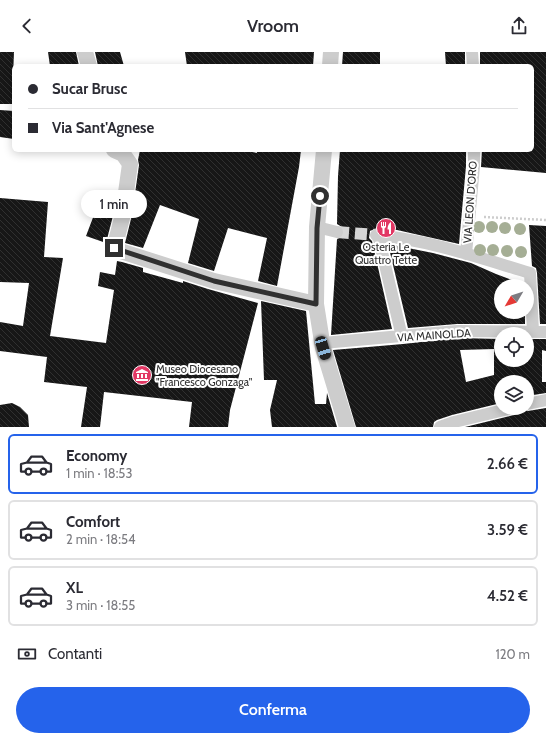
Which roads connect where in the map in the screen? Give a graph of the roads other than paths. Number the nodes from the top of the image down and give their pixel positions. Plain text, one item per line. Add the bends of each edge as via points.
1 (85, 52) edge
2 (331, 52) edge
3 (472, 52) edge
4 (88, 64) edge
5 (330, 64) edge
6 (473, 64) edge
7 (118, 152) edge
8 (324, 152) edge
9 (474, 152) edge
10 (317, 228) junction
11 (337, 232) tunnel mouth
12 (462, 253) junction
13 (316, 304) junction
14 (533, 327) edge
15 (494, 331) edge
16 (534, 331) edge
17 (546, 332) edge
18 (402, 337) junction
19 (323, 343) junction
20 (546, 400) edge
21 (534, 403) edge
22 (494, 412) edge
23 (347, 427) edge
24 (440, 427) edge

1 - 4 street
2 - 5 street
3 - 6 street
7 - 13 street via 130,164 123,214 114,248 214,281
8 - 10 street
9 - 12 street, VIA LEON D'ORO via 470,216
10 - 11 street
10 - 13 street
12 - 14 street via 530,273
12 - 18 street via 377,235
13 - 19 street
15 - 18 street, VIA MAINOLDA via 457,331
16 - 17 street, VIA MAINOLDA
18 - 19 street, VIA MAINOLDA
19 - 23 street
20 - 21 street
22 - 24 street

